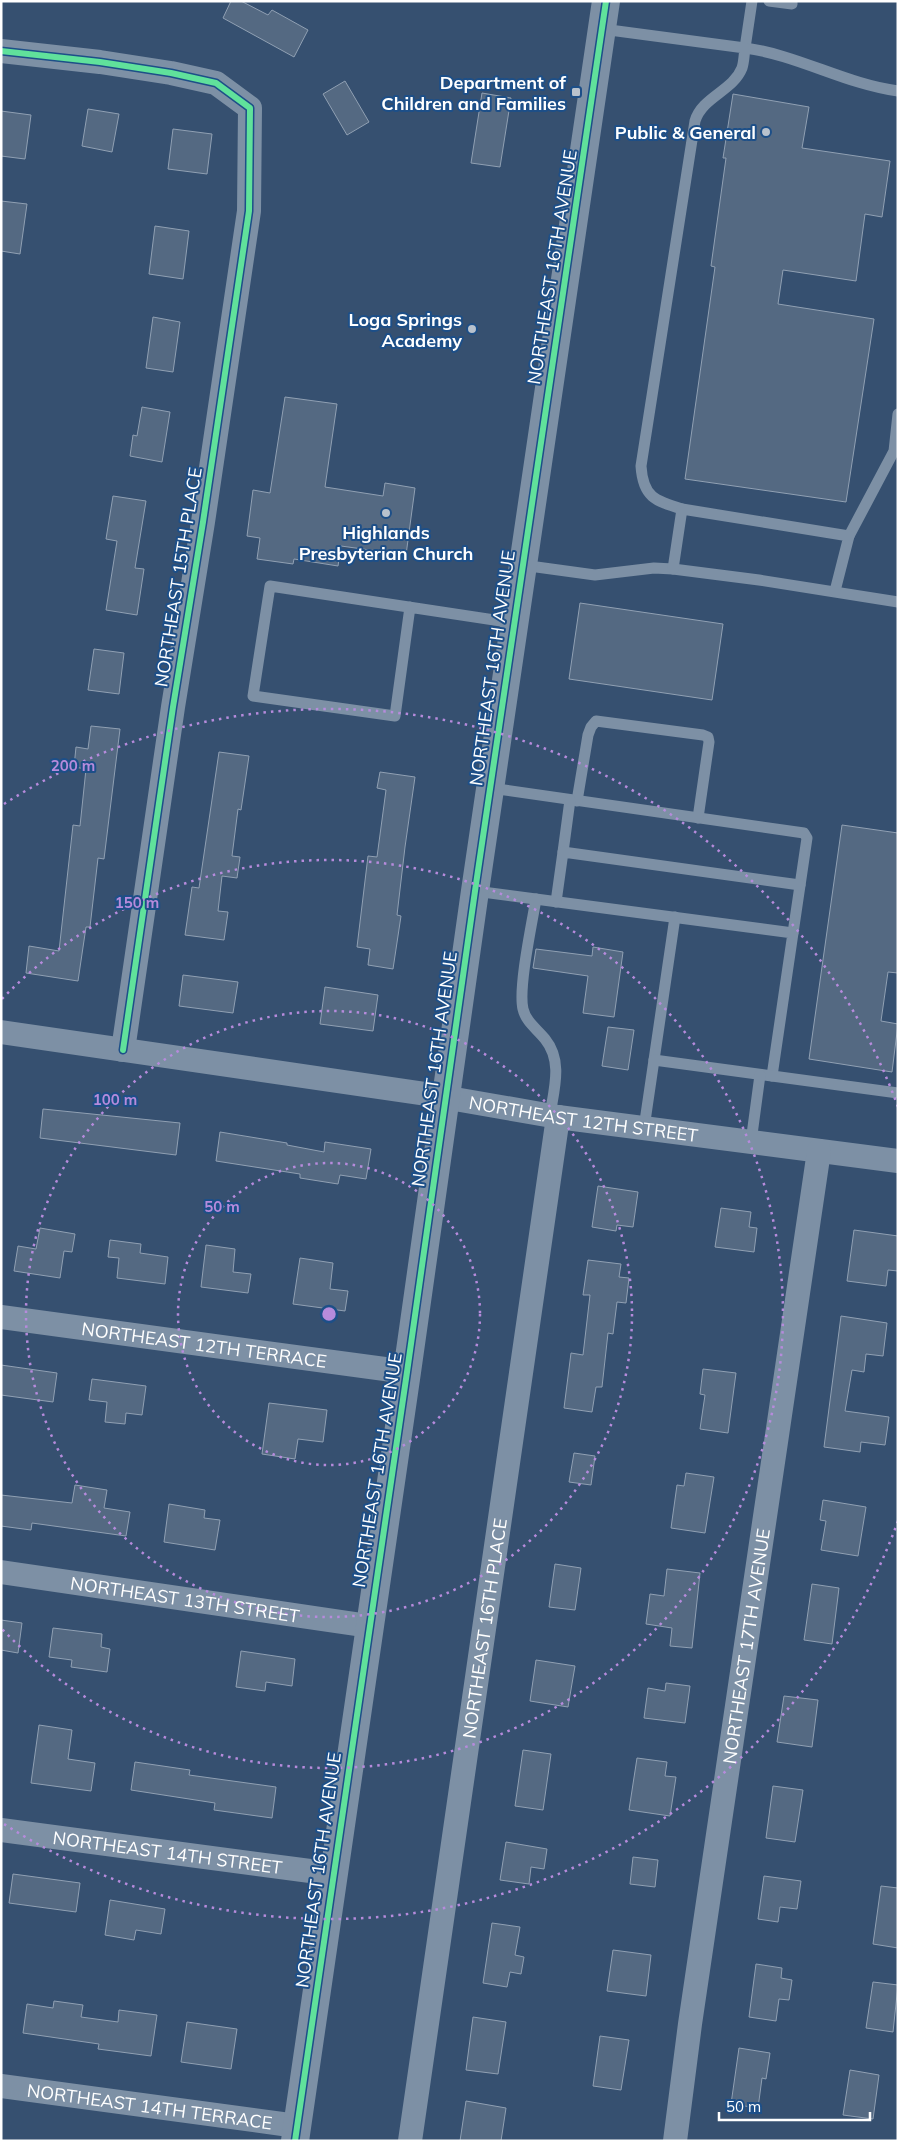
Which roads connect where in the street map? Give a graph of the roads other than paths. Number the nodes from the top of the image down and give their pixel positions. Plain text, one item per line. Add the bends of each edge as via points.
1 (606, 1) edge
2 (752, 1) edge
3 (769, 1) edge
4 (792, 1) edge
5 (602, 29) junction
6 (745, 48) junction
7 (1, 51) edge
8 (898, 91) edge
9 (898, 414) edge
10 (682, 510) junction
11 (849, 536) junction
12 (522, 565) junction
13 (673, 570) junction
14 (835, 591) junction
15 (898, 602) edge
16 (410, 607) junction
17 (514, 623) junction
18 (490, 788) junction
19 (574, 800) junction
20 (698, 818) junction
21 (563, 852) junction
22 (800, 886) junction
23 (474, 891) junction
24 (536, 899) junction
25 (556, 902) junction
26 (675, 917) junction
27 (793, 933) junction
28 (1, 1032) edge
29 (123, 1050) junction
30 (654, 1060) junction
31 (760, 1074) junction
32 (772, 1076) junction
33 (898, 1093) edge
34 (446, 1098) junction
35 (554, 1116) junction
36 (644, 1128) junction
37 (751, 1142) junction
38 (819, 1151) junction
39 (898, 1162) edge
40 (1, 1317) edge
41 (407, 1372) junction
42 (1, 1572) edge
43 (368, 1626) junction
44 (1, 1830) edge
45 (333, 1874) junction
46 (1, 2086) edge
47 (296, 2134) edge
48 (410, 2141) edge
49 (676, 2141) edge

1 - 5 street, NORTHEAST 16TH AVENUE
2 - 6 lane
3 - 4 lane via 792,4
5 - 6 lane
5 - 12 street, NORTHEAST 16TH AVENUE
6 - 8 lane via 771,52 875,88
6 - 10 lane via 738,76 703,106 695,121 641,466 642,480 655,501
7 - 29 street, NORTHEAST 15TH PLACE via 100,62 216,83 250,108 249,211
9 - 11 lane via 894,451
10 - 11 lane
10 - 13 lane
11 - 14 lane
12 - 13 lane via 595,575 654,568
12 - 17 street, NORTHEAST 16TH AVENUE
13 - 14 lane
14 - 15 lane
16 - 16 lane via 270,586 253,696 395,716
16 - 17 lane
17 - 18 street, NORTHEAST 16TH AVENUE
18 - 19 lane
18 - 23 street, NORTHEAST 16TH AVENUE
19 - 20 lane
19 - 20 lane via 588,735 596,721 703,735 709,742
19 - 21 lane
20 - 22 lane via 804,833 807,838
21 - 22 lane
21 - 25 lane
22 - 27 lane
23 - 24 lane
23 - 34 street, NORTHEAST 16TH AVENUE
24 - 25 lane
24 - 35 lane via 522,1007 527,1019 554,1052
25 - 26 lane
26 - 27 lane
26 - 30 lane
27 - 32 lane
28 - 29 street, NORTHEAST 12TH STREET
29 - 34 street, NORTHEAST 12TH STREET
30 - 31 lane
30 - 36 lane
31 - 32 lane
31 - 37 lane
32 - 33 lane
34 - 35 street, NORTHEAST 12TH STREET
34 - 41 street, NORTHEAST 16TH AVENUE
35 - 36 street, NORTHEAST 12TH STREET
35 - 48 street, NORTHEAST 16TH PLACE
36 - 37 street, NORTHEAST 12TH STREET
37 - 38 street, NORTHEAST 12TH STREET
38 - 39 street, NORTHEAST 12TH STREET
38 - 49 street, NORTHEAST 17TH AVENUE via 690,2024
40 - 41 street, NORTHEAST 12TH TERRACE
41 - 43 street, NORTHEAST 16TH AVENUE
42 - 43 street, NORTHEAST 13TH STREET
43 - 45 street, NORTHEAST 16TH AVENUE
44 - 45 street, NORTHEAST 14TH STREET
45 - 47 street, NORTHEAST 16TH AVENUE
46 - 47 street, NORTHEAST 14TH TERRACE

